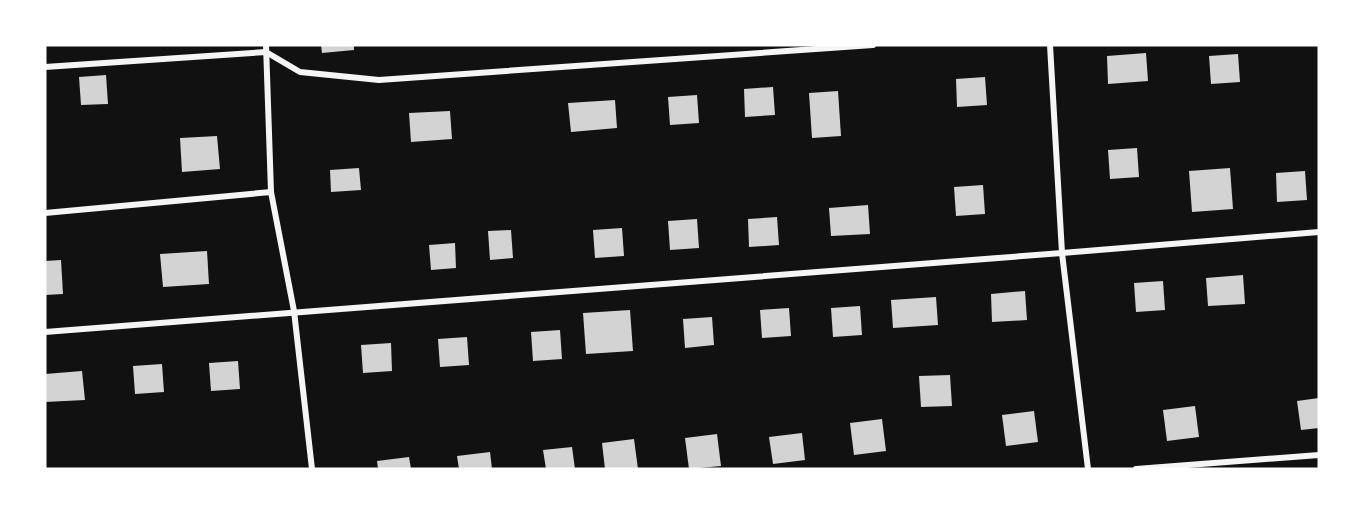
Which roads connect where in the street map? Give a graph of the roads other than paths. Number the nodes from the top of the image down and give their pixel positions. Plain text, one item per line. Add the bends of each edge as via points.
1 (873, 45) edge
2 (1050, 45) edge
3 (266, 48) edge
4 (45, 67) edge
5 (272, 192) junction
6 (45, 213) edge
7 (1319, 232) edge
8 (1062, 253) junction
9 (294, 311) junction
10 (45, 332) edge
11 (1319, 456) edge
12 (312, 469) edge
13 (1088, 469) edge
14 (1136, 469) edge

1 - 3 street via 380,80 300,72
2 - 8 street
3 - 4 street
3 - 5 street
5 - 6 street
5 - 9 street
7 - 8 street
8 - 9 street
8 - 13 street
9 - 10 street
9 - 12 street
11 - 14 street

